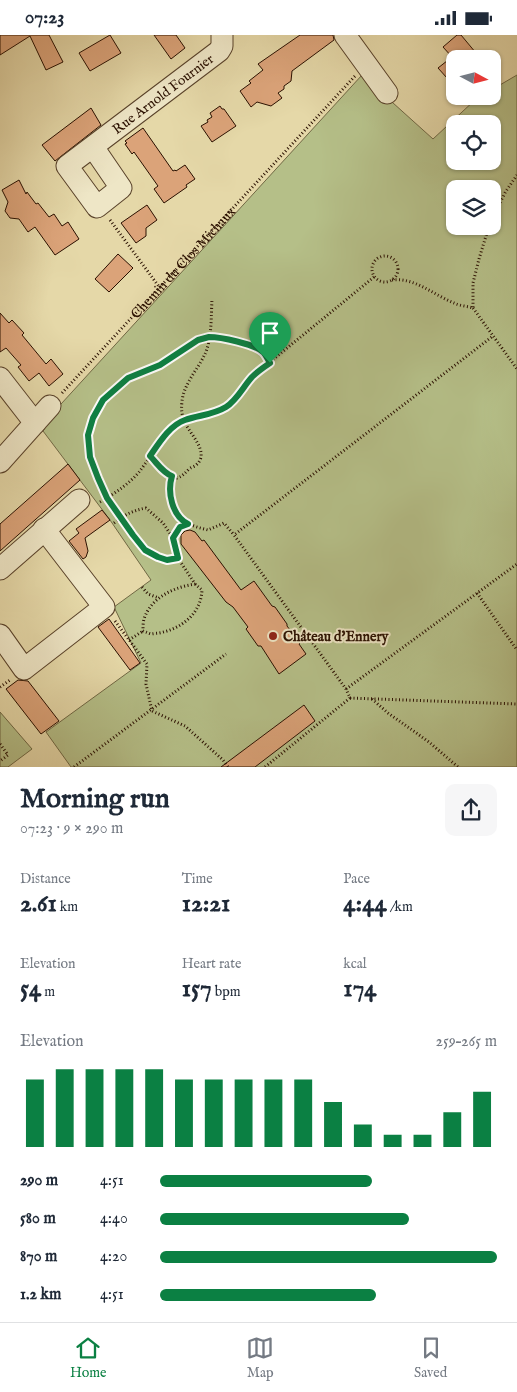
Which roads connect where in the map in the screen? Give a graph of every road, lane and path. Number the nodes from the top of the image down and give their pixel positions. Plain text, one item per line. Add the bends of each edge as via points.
1 (222, 35) edge
2 (345, 35) edge
3 (366, 64) junction
4 (387, 93) dead end
5 (93, 147) junction
6 (517, 175) edge
7 (501, 201) edge
8 (99, 205) junction
9 (486, 235) edge
10 (374, 277) junction
11 (392, 280) junction
12 (160, 288) junction
13 (212, 300) dead end
14 (473, 308) junction
15 (493, 336) junction
16 (209, 337) junction
17 (270, 363) junction
18 (517, 369) edge
19 (0, 378) edge
20 (50, 406) joint
21 (184, 420) junction
22 (35, 423) junction
23 (150, 456) junction
24 (0, 462) edge
25 (172, 476) junction
26 (107, 498) junction
27 (79, 500) dead end
28 (100, 502) dead end
29 (121, 518) junction
30 (114, 523) dead end
31 (188, 524) junction
32 (44, 529) junction
33 (234, 535) junction
34 (173, 538) junction
35 (178, 558) junction
36 (517, 564) edge
37 (0, 569) edge
38 (195, 584) junction
39 (142, 587) dead end
40 (477, 593) junction
41 (159, 598) junction
42 (104, 607) junction
43 (143, 631) junction
44 (0, 635) edge
45 (129, 640) junction
46 (517, 651) edge
47 (226, 654) dead end
48 (346, 689) junction
49 (350, 698) junction
50 (372, 699) junction
51 (517, 704) edge
52 (152, 711) junction
53 (0, 744) edge
54 (0, 761) edge
55 (74, 767) edge
56 (228, 767) edge
57 (265, 767) edge
58 (458, 767) edge

1 - 5 street, Rue Arnold Fournier via 222,46 218,51
2 - 3 street
3 - 4 street
3 - 12 path, Chemin du Clos Michaux
5 - 8 street via 122,188
5 - 8 street, Rue Arnold Fournier via 68,166 97,207
6 - 7 path
8 - 12 path
9 - 14 path via 473,283
10 - 11 path via 379,281
10 - 11 path via 373,264 378,259 391,258 398,268
10 - 17 path
11 - 14 path via 411,282 456,304
12 - 20 path, Chemin du Clos Michaux
13 - 16 path
14 - 15 path
15 - 18 path
15 - 33 path
16 - 17 path via 220,337 263,352
16 - 21 path via 206,352 182,400
16 - 26 path via 198,340 160,365 128,378 103,400 88,435 90,457
17 - 21 path via 251,378 228,406
19 - 22 street
20 - 22 street
21 - 23 path via 173,427
21 - 25 path via 201,446 200,459 184,475
22 - 24 street
23 - 25 path
23 - 26 path via 138,473
25 - 31 path via 170,497 175,510
26 - 28 path
26 - 29 path
27 - 32 street
29 - 30 path
29 - 34 path via 136,509 146,508 163,523
29 - 35 path via 145,550 167,560
31 - 33 path via 208,530 224,523
31 - 34 path via 180,527
32 - 37 street
32 - 42 street
33 - 48 path
34 - 35 path
35 - 38 path
36 - 40 path
38 - 41 path via 184,585
38 - 43 path via 202,590 201,598 196,610 179,627 151,634
39 - 41 path via 148,594
40 - 46 path
40 - 48 path
41 - 43 path via 144,619
42 - 44 street via 24,669
42 - 45 path
43 - 45 path
45 - 52 path via 147,665 146,685
47 - 52 path
48 - 49 path
49 - 50 path
49 - 57 path
50 - 51 path
50 - 58 path
52 - 55 path
52 - 56 path via 185,726
53 - 54 path via 8,755

